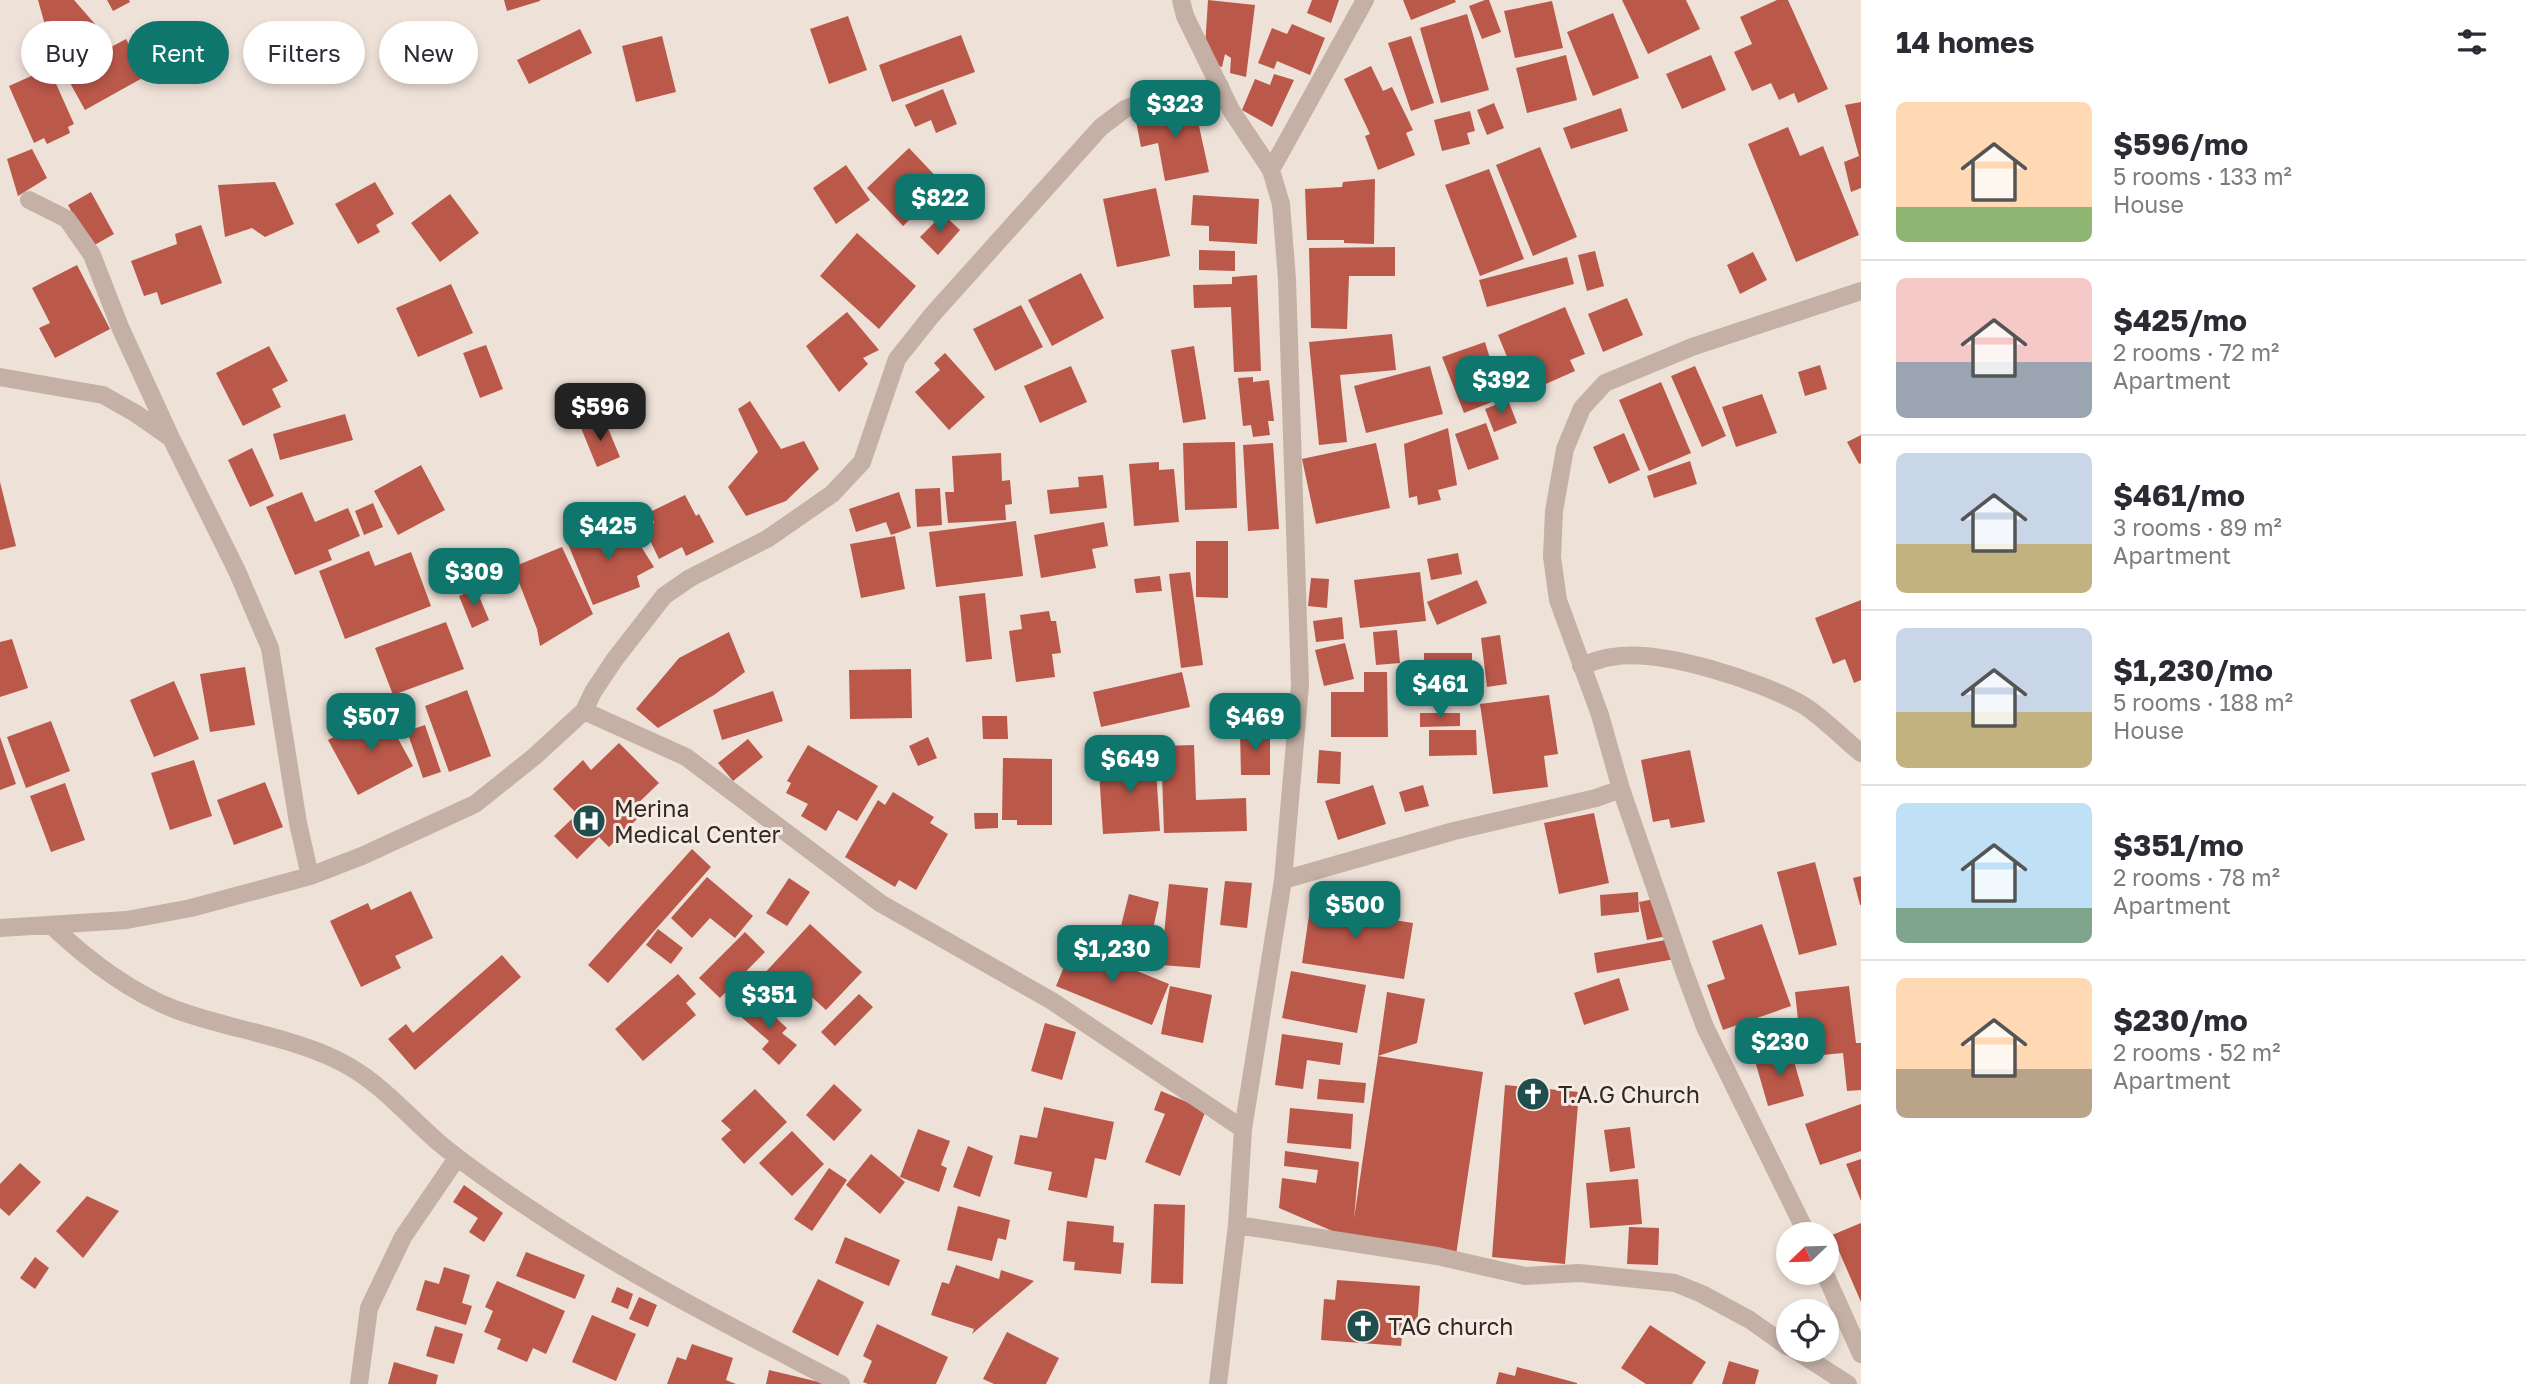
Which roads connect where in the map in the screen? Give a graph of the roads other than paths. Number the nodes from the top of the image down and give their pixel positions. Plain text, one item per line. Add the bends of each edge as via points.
1 (1181, 0) edge
2 (1365, 0) edge
3 (1220, 86) junction
4 (1271, 170) junction
5 (29, 200) dead end
6 (1861, 292) edge
7 (0, 377) edge
8 (171, 439) junction
9 (1581, 666) junction
10 (584, 711) junction
11 (1861, 754) edge
12 (1621, 789) junction
13 (310, 876) junction
14 (1283, 880) junction
15 (52, 926) junction
16 (0, 928) edge
17 (1243, 1129) junction
18 (457, 1158) junction
19 (1801, 1222) edge
20 (1237, 1225) junction
21 (1830, 1285) edge
22 (1776, 1338) edge
23 (1861, 1354) edge
24 (1813, 1362) edge
25 (359, 1384) edge
26 (841, 1384) edge
27 (1218, 1384) edge
28 (1848, 1384) edge

1 - 3 street
2 - 4 street
3 - 4 street
3 - 10 street via 1149,100 1125,109 1101,127 897,359 862,462 832,494 778,531 664,596 615,659
4 - 14 street via 1281,204 1287,279 1300,685
5 - 8 street via 67,219 92,255
6 - 9 street via 1692,347 1617,378 1605,383 1581,408 1565,449 1552,557 1558,600
7 - 8 street via 103,395
8 - 13 street via 270,648
9 - 11 street via 1613,656 1704,666 1806,706
9 - 12 street
10 - 13 street via 475,804
10 - 17 street via 687,757 880,904 1052,1001
12 - 14 street
12 - 19 street via 1705,1027
13 - 15 street via 191,908 127,920
14 - 17 street
15 - 16 street
15 - 18 street via 113,977 173,1008 347,1065 371,1080
17 - 20 street
18 - 25 street via 403,1237 369,1308
18 - 26 street via 541,1217 639,1276
20 - 22 street via 1437,1256 1525,1276 1579,1273 1675,1283
20 - 27 street
21 - 23 street
24 - 28 street

